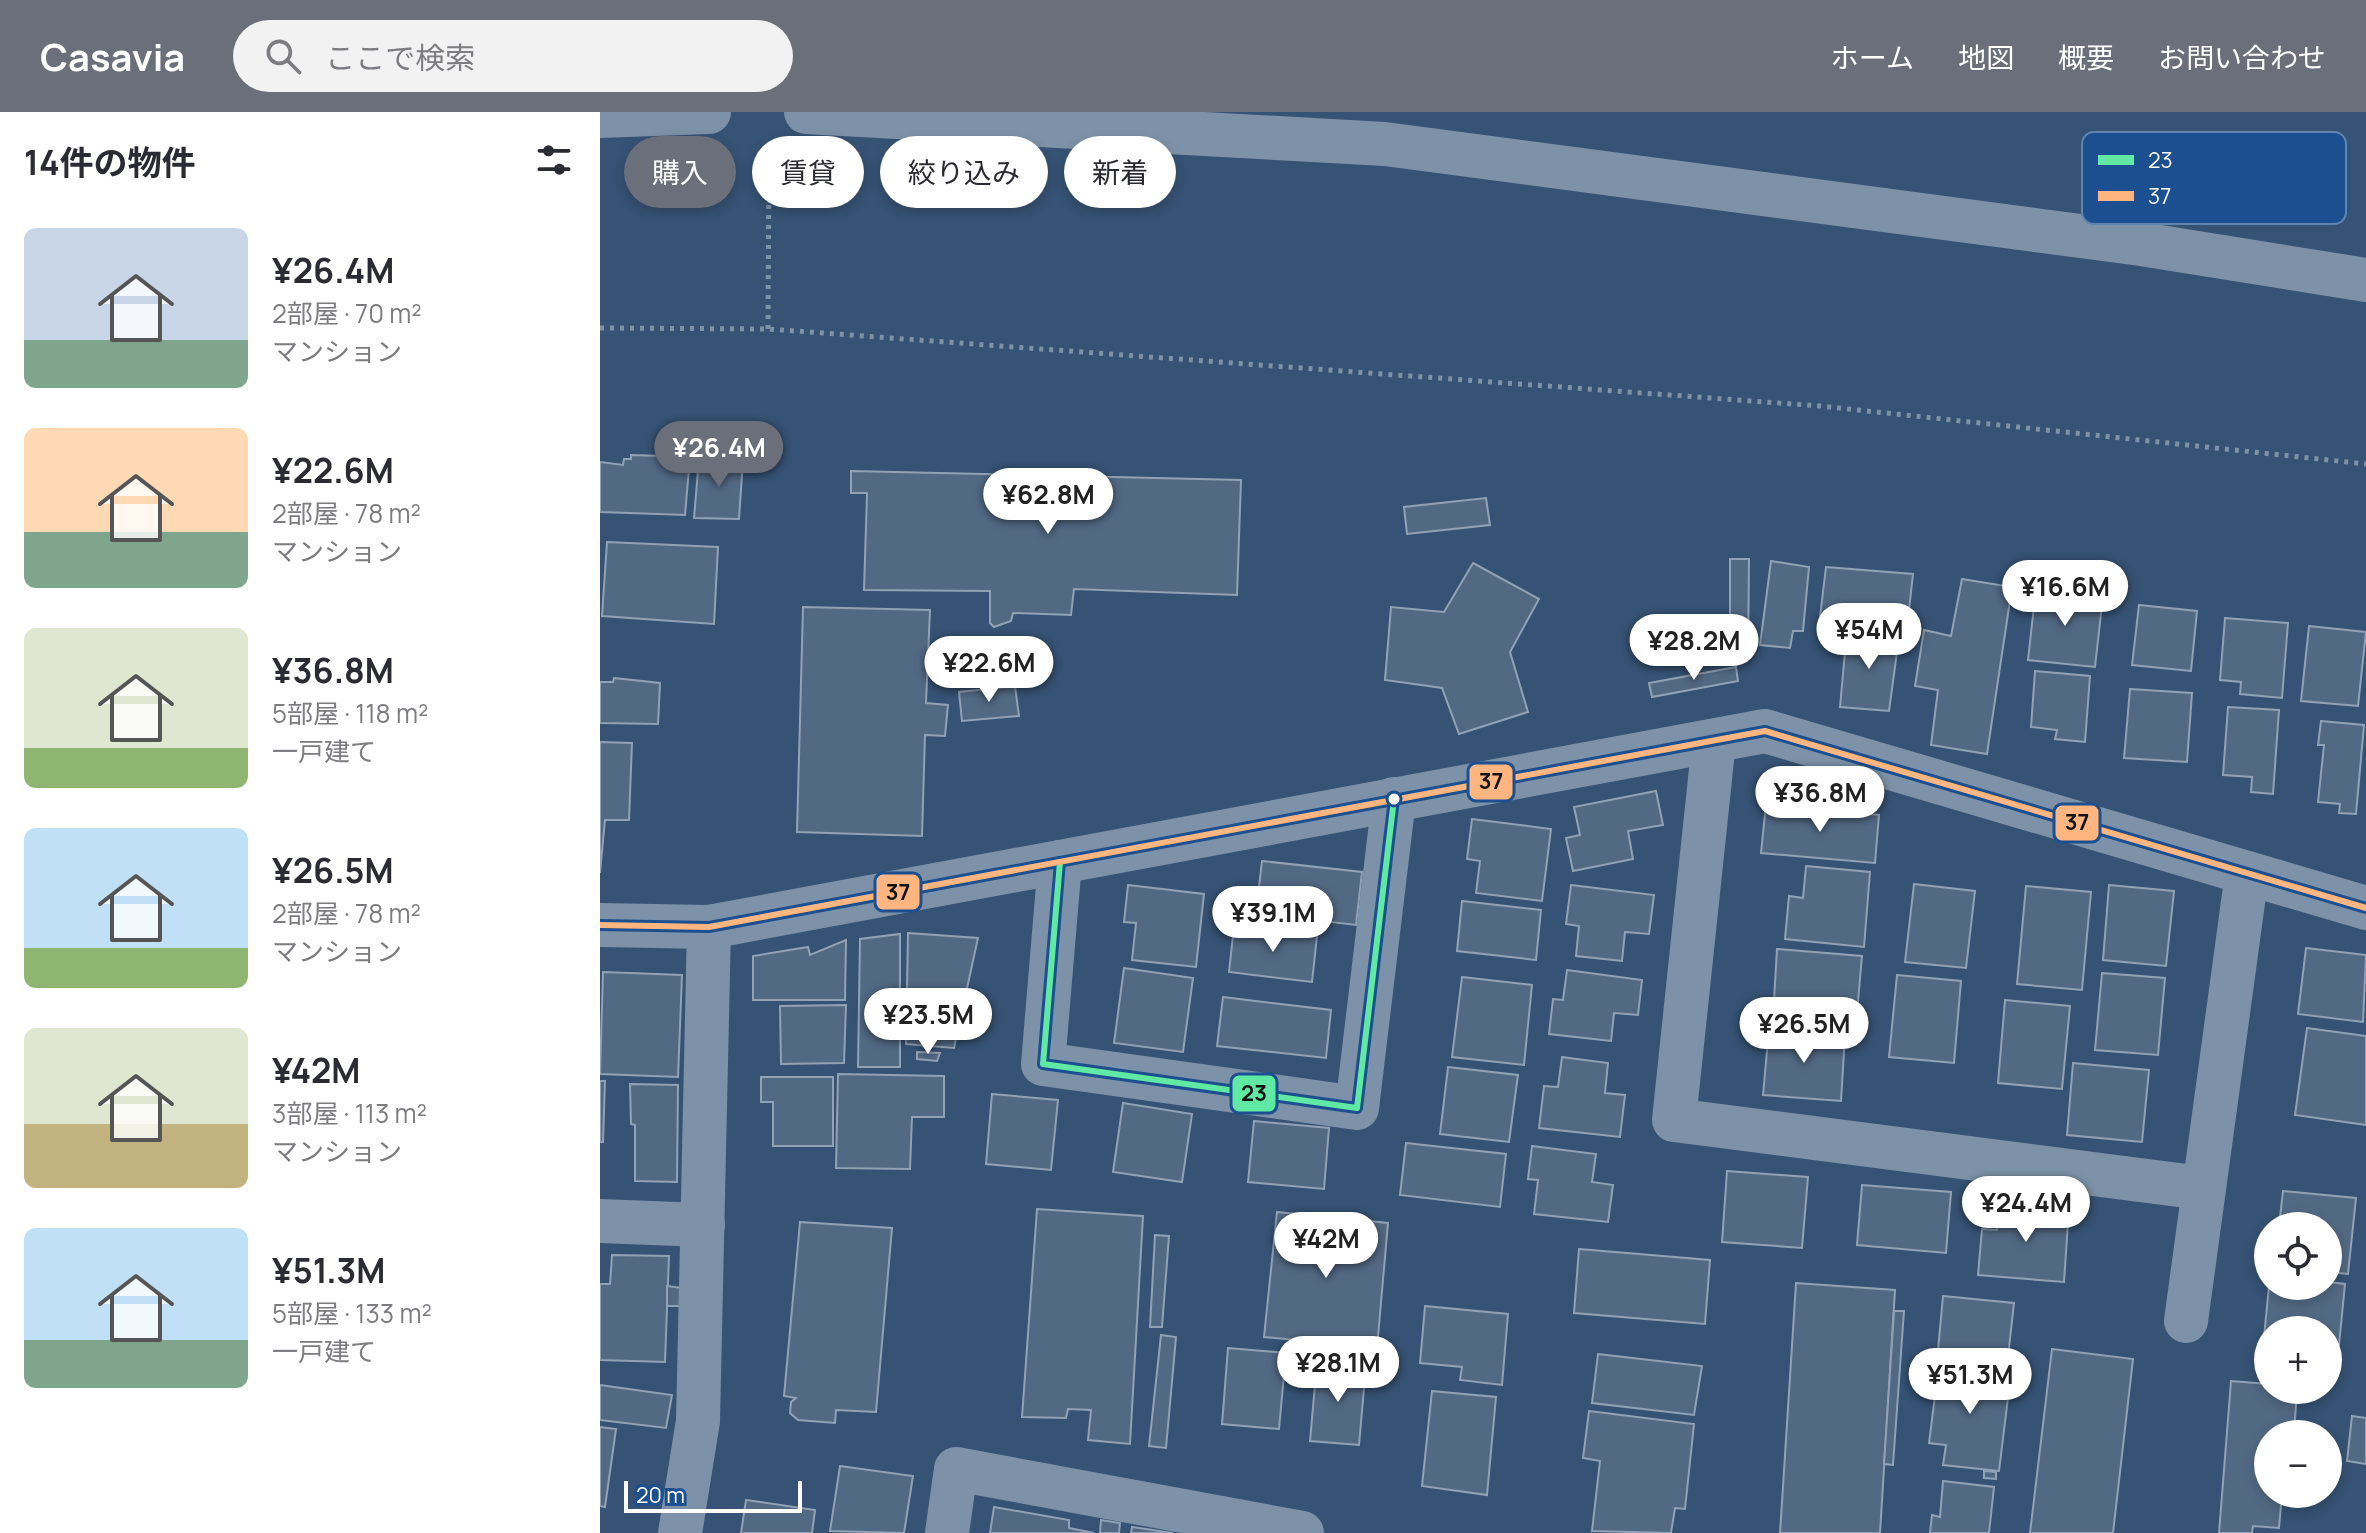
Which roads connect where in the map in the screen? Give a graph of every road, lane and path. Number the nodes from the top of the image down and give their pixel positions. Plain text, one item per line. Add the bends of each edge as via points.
1 (709, 112) edge
2 (806, 112) edge
3 (600, 116) edge
4 (769, 208) edge
5 (2366, 280) edge
6 (600, 328) edge
7 (768, 329) junction
8 (2366, 464) edge
9 (1714, 741) junction
10 (1394, 799) junction
11 (1060, 862) junction
12 (2247, 873) junction
13 (2366, 908) edge
14 (600, 925) edge
15 (709, 927) junction
16 (2202, 1188) junction
17 (600, 1221) edge
18 (703, 1225) junction
19 (2186, 1321) dead end
20 (1229, 1526) edge
21 (680, 1533) edge
22 (947, 1533) edge
23 (1302, 1533) edge

1 - 3 street
2 - 5 street via 1385,144 2141,244
4 - 7 path
6 - 7 path
7 - 8 path via 1820,406
9 - 10 street
9 - 12 street via 1765,731
9 - 16 street via 1674,1120
10 - 11 street
10 - 11 street via 1357,1108 1043,1064
11 - 15 street
12 - 13 street
12 - 16 street
14 - 15 street
15 - 18 street
16 - 19 street
17 - 18 street
18 - 21 street via 698,1421
20 - 22 street via 956,1469
20 - 23 street

